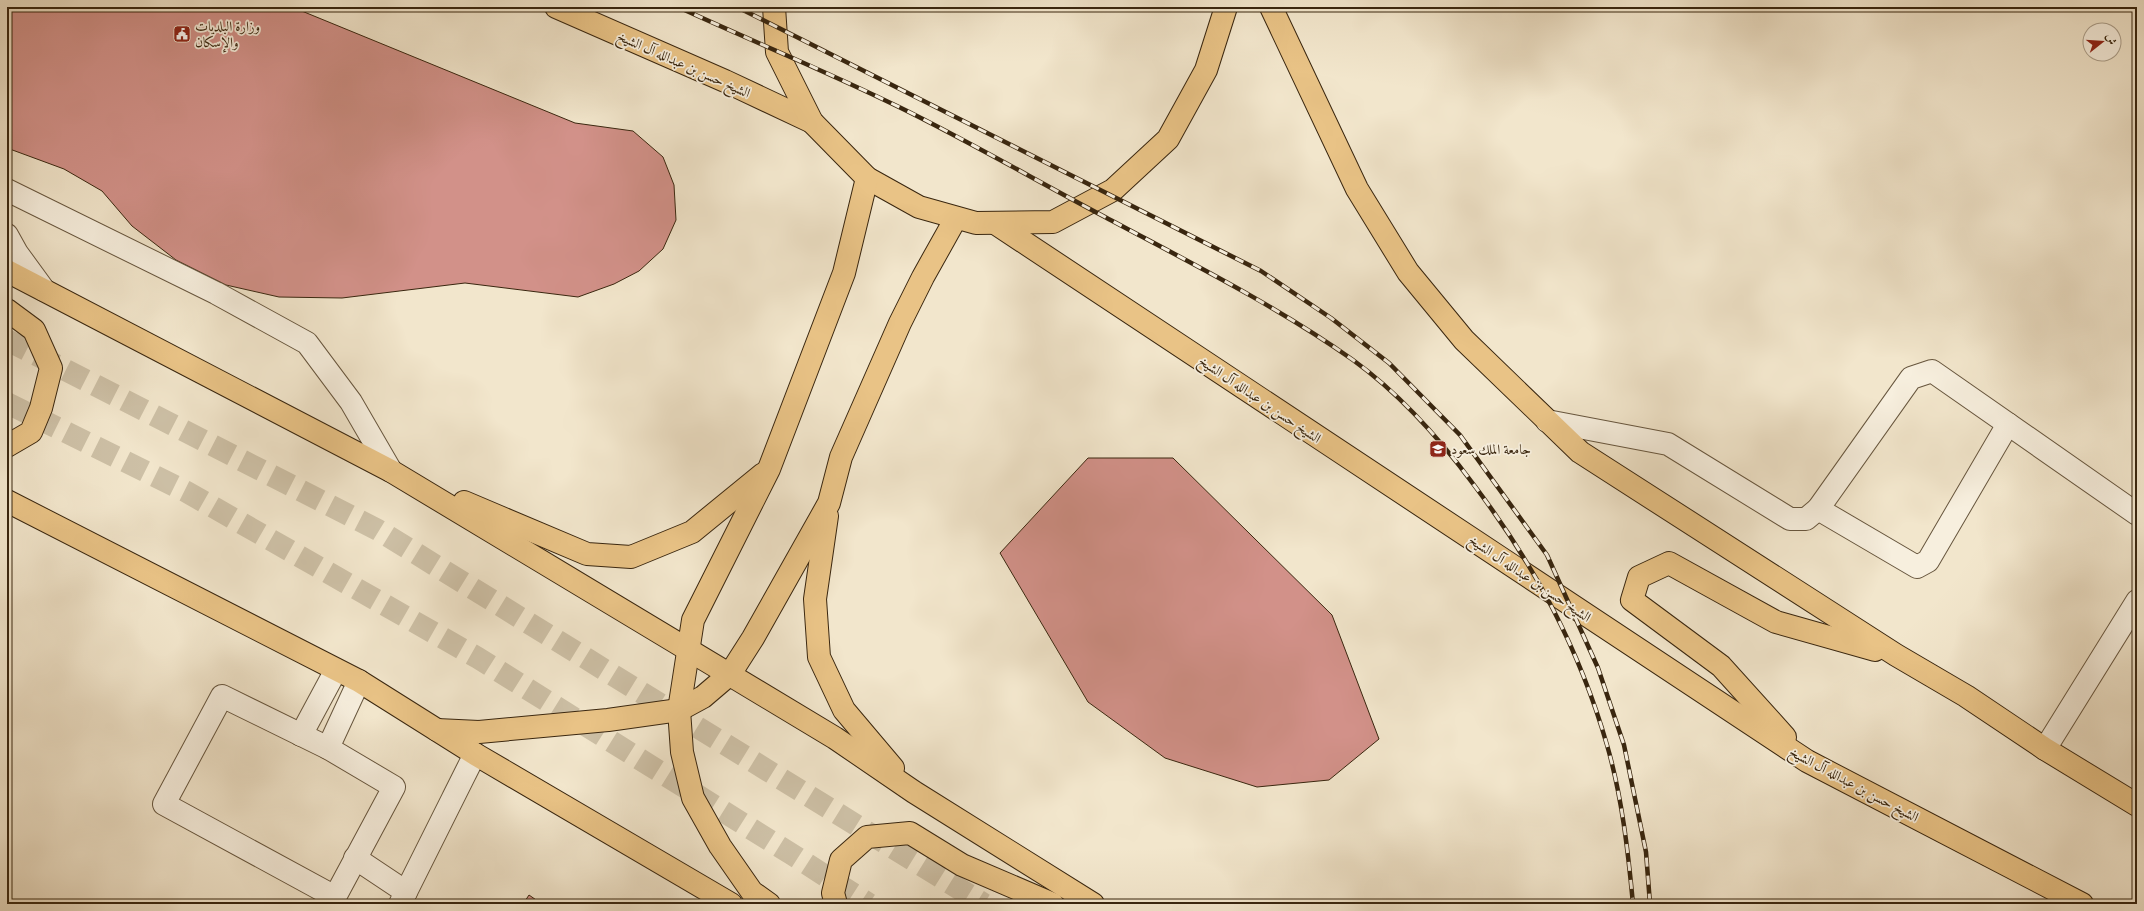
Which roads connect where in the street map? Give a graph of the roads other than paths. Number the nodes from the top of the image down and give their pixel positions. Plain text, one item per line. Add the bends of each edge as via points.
1 (556, 7) edge
2 (774, 7) edge
3 (1226, 7) edge
4 (1271, 7) edge
5 (812, 122) junction
6 (867, 178) junction
7 (7, 190) edge
8 (956, 218) junction
9 (995, 223) junction
10 (7, 235) edge
11 (7, 271) edge
12 (44, 290) junction
13 (7, 310) edge
14 (1547, 421) junction
15 (2008, 424) junction
16 (7, 446) edge
17 (769, 469) junction
18 (391, 471) junction
19 (7, 501) edge
20 (829, 503) junction
21 (1818, 509) junction
22 (2137, 514) edge
23 (2137, 602) edge
24 (688, 651) junction
25 (1896, 655) junction
26 (336, 670) junction
27 (730, 674) junction
28 (359, 681) junction
29 (679, 710) junction
30 (437, 730) junction
31 (301, 735) junction
32 (328, 748) junction
33 (2045, 749) junction
34 (475, 754) junction
35 (1807, 761) junction
36 (914, 792) junction
37 (2137, 805) edge
38 (355, 858) junction
39 (698, 884) junction
40 (403, 898) edge
41 (710, 904) edge
42 (731, 904) edge
43 (769, 904) edge
44 (836, 904) edge
45 (1053, 904) edge
46 (1094, 904) edge
47 (2082, 904) edge

1 - 5 main road, الشيخ حسن بن عبدالله آل الشيخ
2 - 5 main road, الشيخ حسن بن عبدالله آل الشيخ via 777,52
3 - 9 main road, الشيخ حسن بن عبدالله آل الشيخ via 1206,70 1168,139 1113,190 1053,222
4 - 14 main road via 1357,189 1408,272 1464,340
5 - 6 main road, الشيخ حسن بن عبدالله آل الشيخ
6 - 8 main road, الشيخ حسن بن عبدالله آل الشيخ via 919,207
6 - 17 main road via 844,273
7 - 18 street via 216,293 307,343 351,402
8 - 9 main road, الشيخ حسن بن عبدالله آل الشيخ via 976,223
8 - 20 main road via 900,323 841,457
9 - 35 main road, الشيخ حسن بن عبدالله آل الشيخ
10 - 12 street
11 - 12 main road
12 - 18 main road
13 - 16 main road via 34,330 51,368 42,408 31,432
14 - 21 street via 1668,444 1790,519 1806,519
14 - 25 main road via 1580,452
15 - 21 street via 1932,371 1911,378
15 - 21 street via 1924,565 1917,567
15 - 22 street
17 - 18 main road via 692,532 631,557 587,554
17 - 24 main road via 693,620
18 - 24 main road
19 - 26 main road
20 - 27 main road
20 - 36 main road via 815,599 819,657 844,710
23 - 33 street
24 - 27 main road
24 - 29 main road
25 - 33 main road via 1966,696
25 - 35 main road via 1776,622 1670,563 1639,577 1632,600 1721,666
26 - 28 main road
26 - 31 street
27 - 29 main road via 703,697
27 - 36 main road via 835,738
28 - 30 main road
28 - 32 street
29 - 30 main road via 608,720 478,732
29 - 43 main road via 682,752 693,798 720,846 752,892
30 - 34 main road
31 - 32 street
31 - 38 street via 222,696 164,804 335,896
32 - 38 street via 394,787
33 - 37 main road
34 - 39 main road
34 - 40 street
35 - 47 main road, الشيخ حسن بن عبدالله آل الشيخ
36 - 46 main road
38 - 40 street
39 - 41 street
39 - 42 main road
44 - 45 main road via 833,892 841,860 867,837 910,833 962,865

